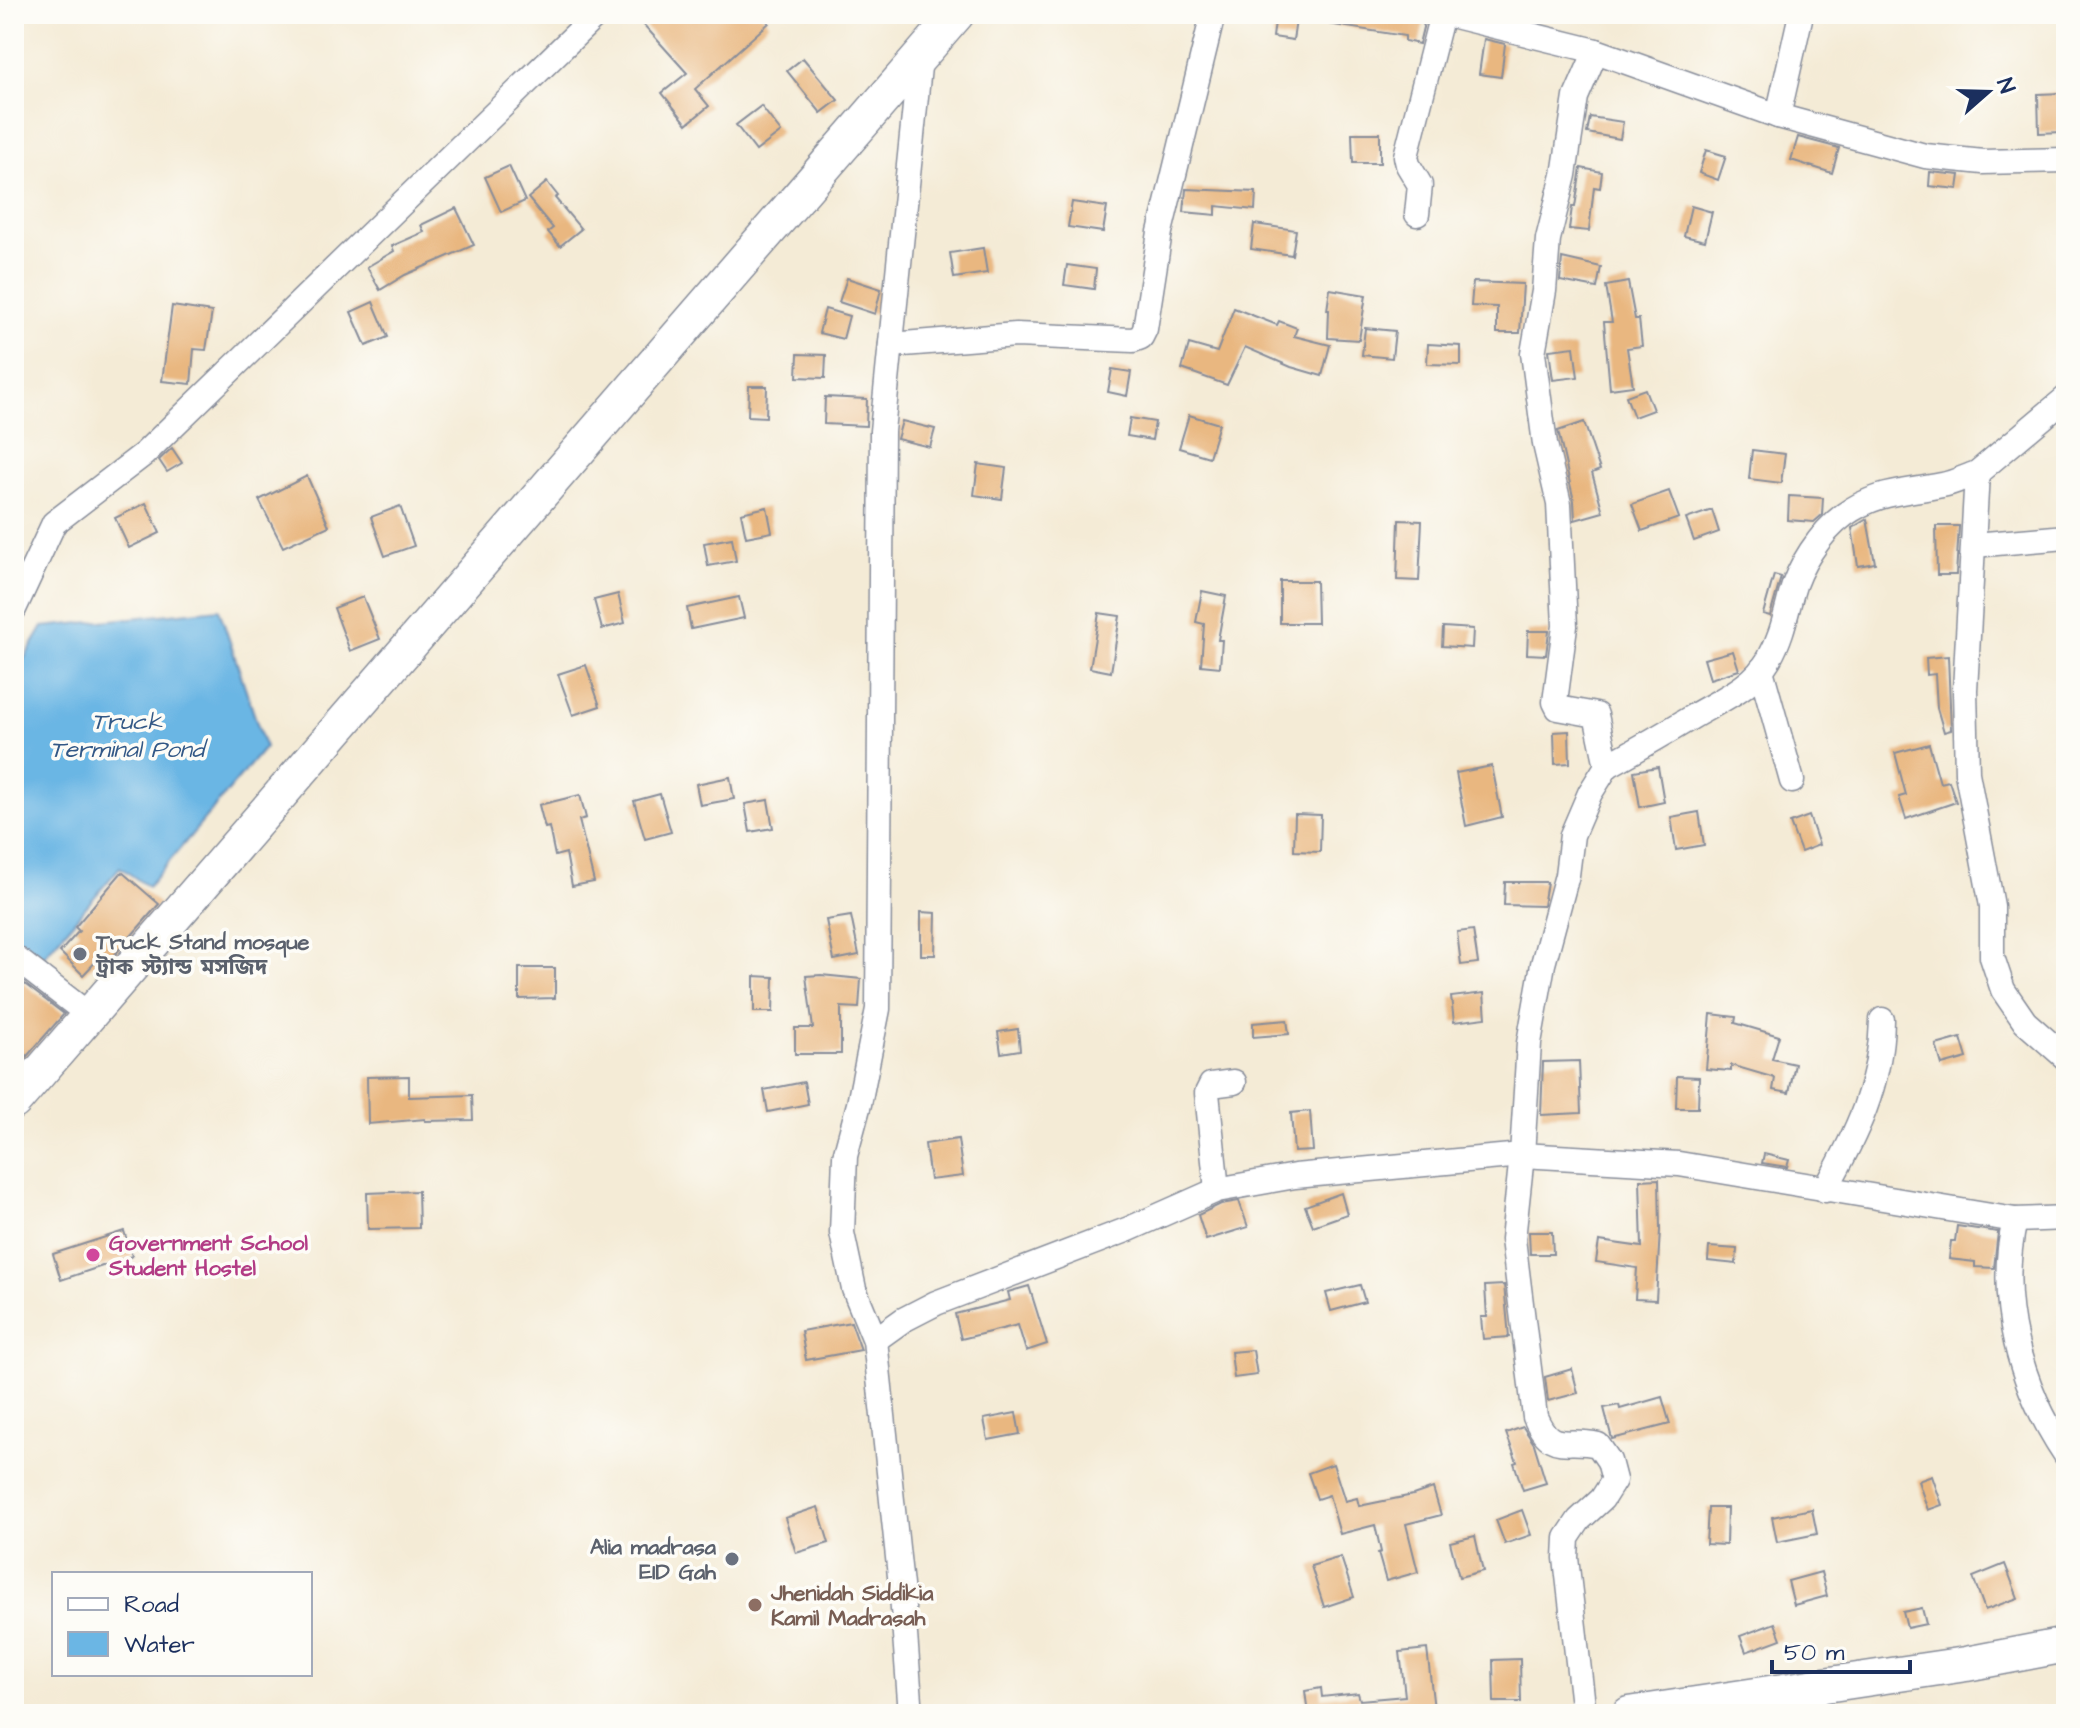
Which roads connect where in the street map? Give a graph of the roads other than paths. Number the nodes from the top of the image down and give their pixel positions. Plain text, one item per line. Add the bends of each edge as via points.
1 (597, 14) edge
2 (957, 14) edge
3 (1213, 14) edge
4 (1444, 14) edge
5 (1801, 14) edge
6 (1596, 51) junction
7 (920, 57) junction
8 (1778, 116) junction
9 (2066, 160) edge
10 (1417, 214) dead end
11 (891, 345) junction
12 (2066, 398) edge
13 (1977, 473) junction
14 (2066, 537) edge
15 (1974, 545) junction
16 (14, 609) edge
17 (1761, 670) junction
18 (1607, 766) junction
19 (1792, 781) dead end
20 (14, 957) edge
21 (89, 1015) junction
22 (1882, 1020) dead end
23 (2066, 1058) edge
24 (1234, 1082) dead end
25 (14, 1102) edge
26 (1522, 1155) junction
27 (1217, 1190) junction
28 (1825, 1190) junction
29 (2066, 1218) edge
30 (2015, 1220) junction
31 (875, 1340) junction
32 (2066, 1455) edge
33 (2066, 1645) edge
34 (1814, 1700) edge
35 (911, 1714) edge
36 (1584, 1714) edge
37 (1629, 1714) edge

1 - 16 street via 144,454 54,523
2 - 7 highway
3 - 11 street via 1160,232 1141,337 1016,335
4 - 6 street
4 - 10 street via 1406,156 1420,185
5 - 8 street
6 - 8 street
6 - 18 street via 1576,97 1548,239 1533,353 1559,504 1565,626 1555,702 1564,711 1596,715
7 - 11 street
7 - 21 highway
8 - 9 street via 1925,156 1983,162
11 - 31 street via 882,431 878,1009 845,1156 842,1233 854,1289
12 - 13 street
13 - 15 street
13 - 17 street via 1946,485 1883,494 1835,523 1801,568 1785,624
14 - 15 street
15 - 23 street via 1965,690 1967,773 1992,906 1992,957 2003,990 2025,1022
17 - 18 street via 1739,691
17 - 19 street
18 - 26 street via 1572,835 1543,964 1529,1043
20 - 21 street
21 - 25 highway
22 - 28 street via 1872,1093
24 - 27 street via 1211,1085 1207,1093
26 - 27 street via 1295,1176
26 - 28 street via 1679,1164
26 - 36 street via 1513,1239 1535,1417 1543,1435 1559,1444 1598,1445 1614,1480 1567,1538
27 - 31 street via 936,1303
28 - 30 street
29 - 30 street
30 - 32 street via 2008,1276 2014,1334 2039,1412
31 - 35 street
33 - 34 highway
34 - 37 highway

